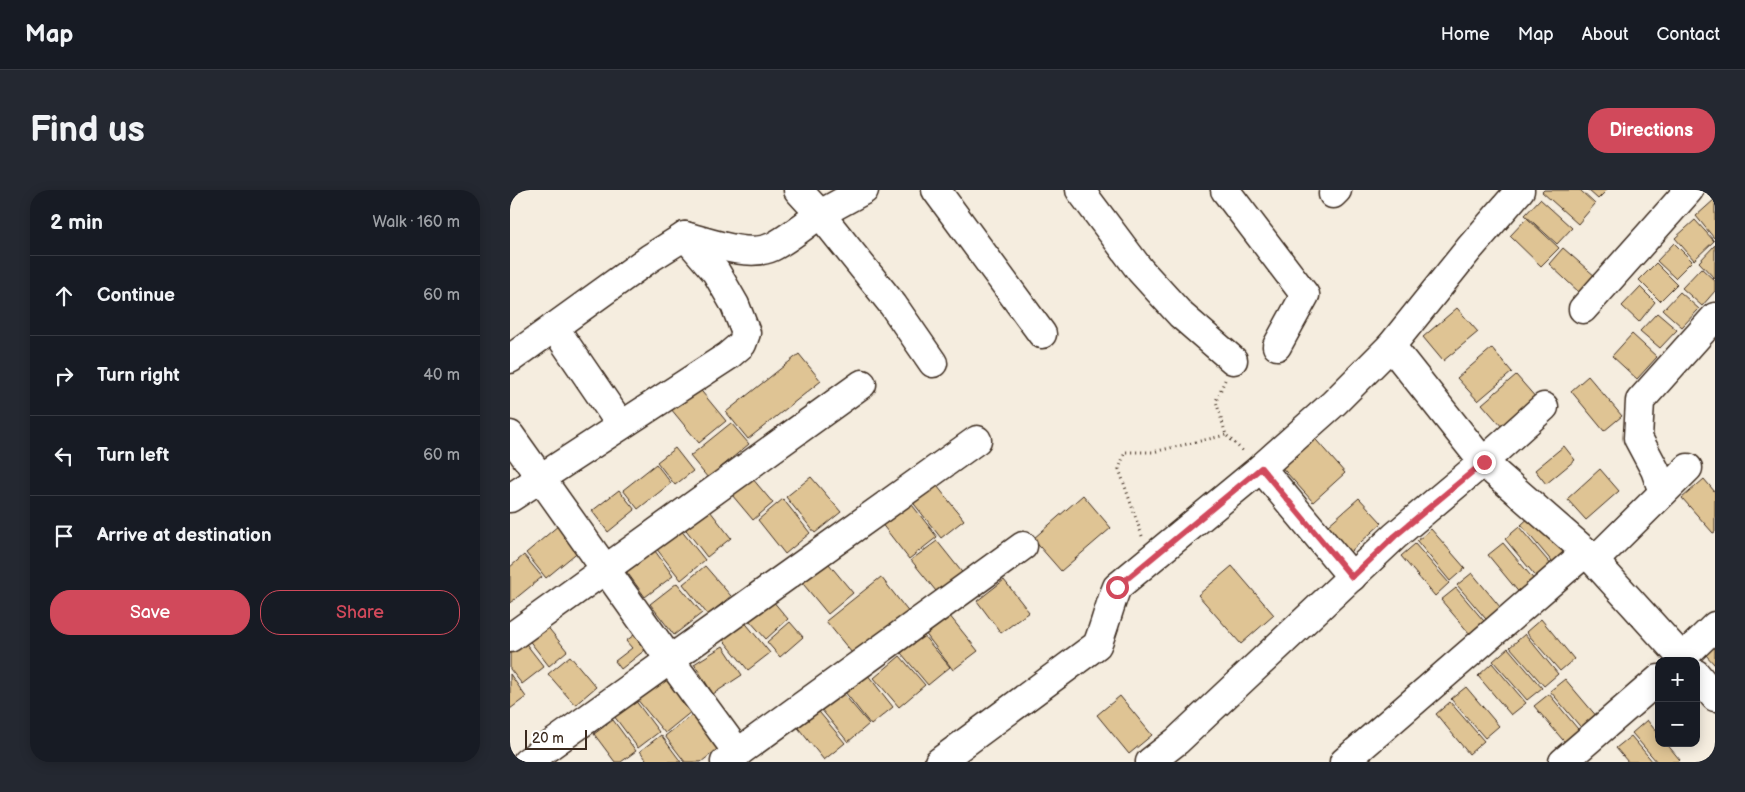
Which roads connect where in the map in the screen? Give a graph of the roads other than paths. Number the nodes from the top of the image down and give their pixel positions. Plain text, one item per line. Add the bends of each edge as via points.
1 (798, 190) edge
2 (864, 190) edge
3 (936, 190) edge
4 (1080, 190) edge
5 (1225, 190) edge
6 (1520, 190) edge
7 (1689, 190) edge
8 (820, 214) junction
9 (685, 236) junction
10 (1583, 309) dead end
11 (1715, 316) edge
12 (554, 328) junction
13 (1042, 334) dead end
14 (1277, 346) dead end
15 (1391, 346) junction
16 (510, 359) edge
17 (1233, 360) dead end
18 (933, 363) dead end
19 (862, 384) dead end
20 (1544, 407) dead end
21 (621, 425) junction
22 (510, 435) edge
23 (977, 440) dead end
24 (1484, 462) junction
25 (1261, 468) junction
26 (1688, 468) dead end
27 (540, 477) junction
28 (1663, 492) junction
29 (510, 498) edge
30 (1023, 546) dead end
31 (1590, 557) junction
32 (606, 570) junction
33 (1352, 577) junction
34 (1715, 626) edge
35 (510, 638) edge
36 (1681, 657) edge
37 (1691, 657) edge
38 (670, 660) junction
39 (1700, 679) edge
40 (1655, 682) edge
41 (1715, 697) edge
42 (732, 757) edge
43 (527, 762) edge
44 (939, 762) edge
45 (1150, 762) edge
46 (1344, 762) edge
47 (1563, 762) edge

1 - 8 street
2 - 8 street
3 - 13 street
4 - 17 street via 1140,270 1181,315
5 - 14 street via 1305,295
6 - 15 street
7 - 10 street
8 - 9 street via 771,248 756,251 729,248
8 - 18 street via 893,305
9 - 12 street
9 - 21 street via 716,272 735,304 746,333 742,344 728,356
11 - 28 street via 1640,401 1638,438
12 - 16 street
12 - 21 street
15 - 24 street
15 - 25 street via 1334,403
19 - 32 street
20 - 24 street
21 - 27 street
22 - 27 street
23 - 38 street
24 - 31 street
24 - 33 street via 1395,536
25 - 33 street
25 - 44 street via 1117,587 1097,645
26 - 28 street
27 - 29 street
27 - 32 street
28 - 31 street
30 - 42 street
31 - 36 street
31 - 46 street
32 - 35 street
32 - 38 street
33 - 45 street via 1178,741
34 - 37 street
38 - 42 street
38 - 43 street
39 - 41 street
40 - 47 street

